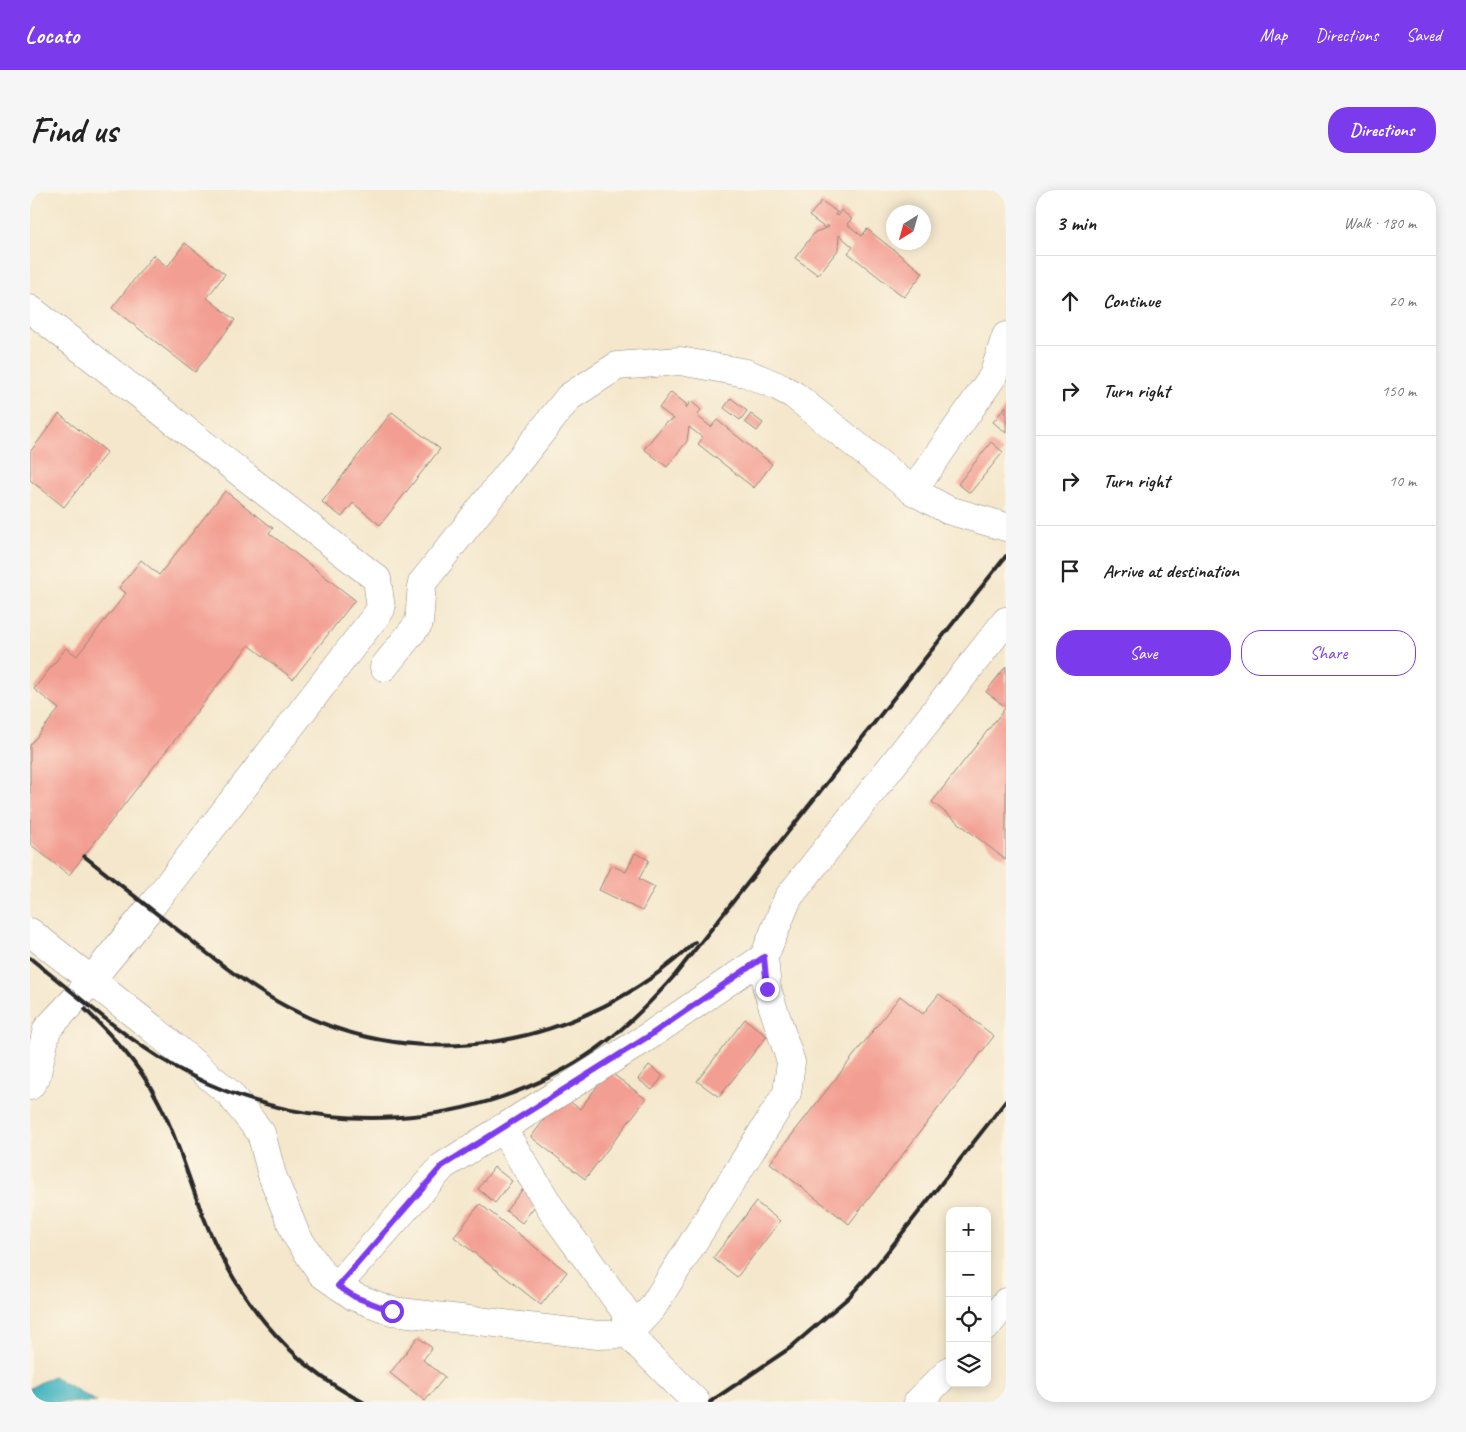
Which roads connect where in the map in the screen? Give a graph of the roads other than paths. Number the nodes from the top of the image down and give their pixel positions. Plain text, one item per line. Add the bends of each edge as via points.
1 (30, 309) edge
2 (1006, 336) edge
3 (913, 491) junction
4 (1006, 527) edge
5 (1006, 621) edge
6 (384, 668) dead end
7 (30, 932) edge
8 (764, 957) junction
9 (92, 979) junction
10 (30, 1086) edge
11 (502, 1128) junction
12 (338, 1286) junction
13 (1006, 1302) edge
14 (991, 1321) edge
15 (628, 1334) junction
16 (946, 1374) edge
17 (948, 1387) edge
18 (696, 1402) edge
19 (918, 1402) edge
20 (942, 1402) edge

1 - 9 lane via 377,579 381,609
2 - 3 lane via 993,376
3 - 4 lane via 948,510
3 - 6 lane via 777,386 746,373 680,361 617,366 569,397 422,583 419,623
5 - 8 lane via 788,898
7 - 9 lane
8 - 11 lane via 649,1036
8 - 15 lane via 767,989 791,1062 787,1093 652,1308
9 - 10 lane via 48,1029 36,1077
9 - 12 lane via 229,1093 261,1132 272,1175 296,1235 322,1274
11 - 12 lane via 442,1166
11 - 15 lane via 556,1218 625,1311
12 - 15 lane via 355,1297 392,1311 589,1334
13 - 14 lane
15 - 18 lane
16 - 19 lane
17 - 20 lane

